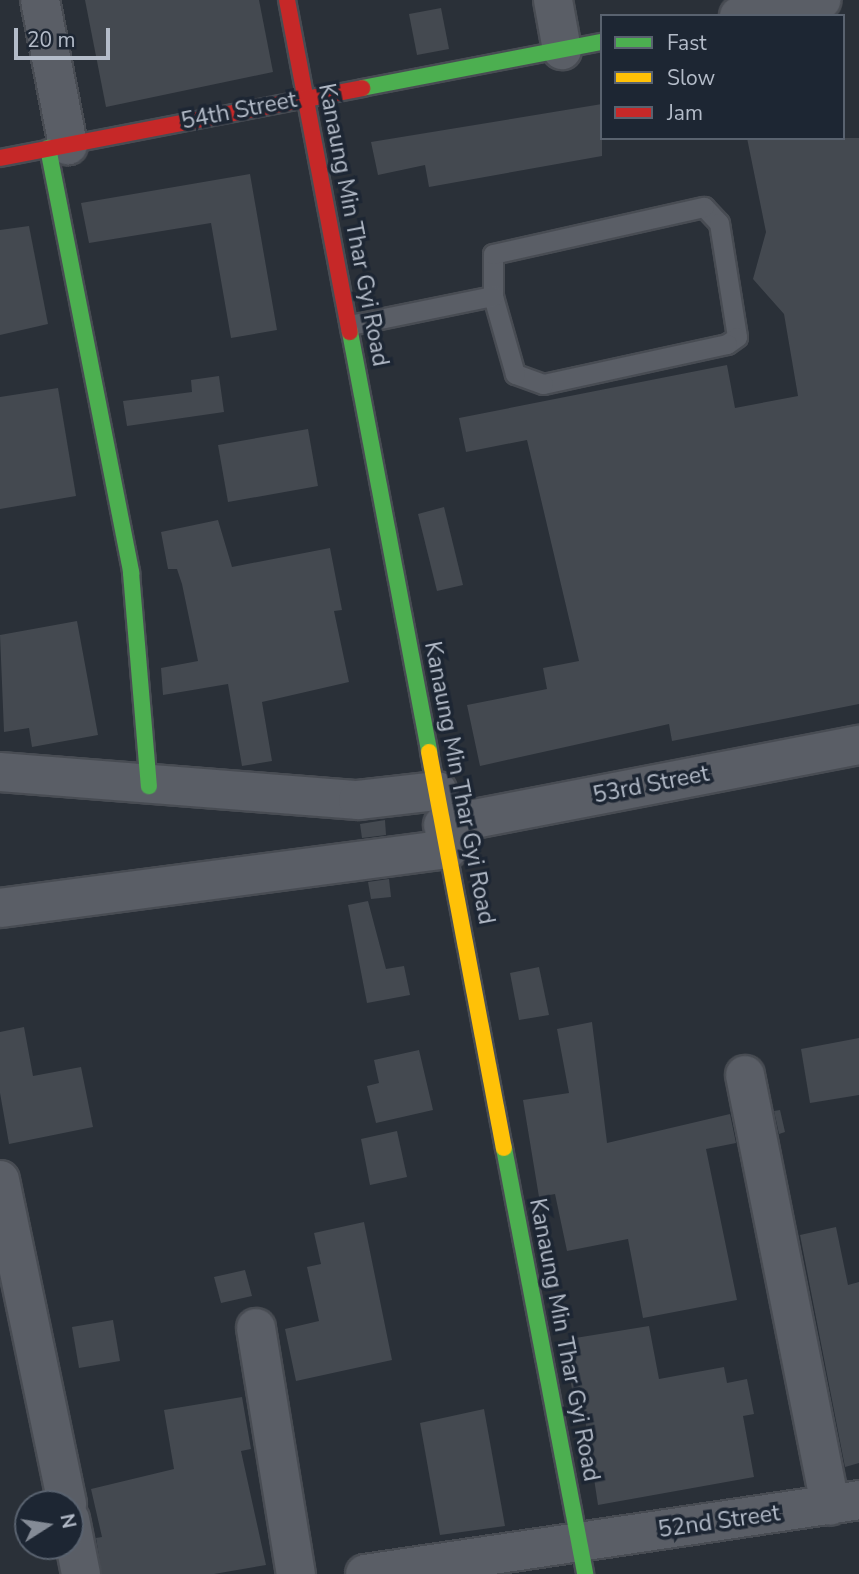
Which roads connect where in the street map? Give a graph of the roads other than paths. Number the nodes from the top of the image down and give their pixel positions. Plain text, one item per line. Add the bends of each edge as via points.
1 (40, 0) edge
2 (287, 0) edge
3 (553, 0) edge
4 (801, 2) edge
5 (748, 14) edge
6 (600, 42) edge
7 (562, 50) junction
8 (305, 98) junction
9 (58, 147) junction
10 (0, 158) edge
11 (493, 296) junction
12 (350, 325) junction
13 (859, 745) edge
14 (0, 772) edge
15 (149, 786) junction
16 (443, 822) junction
17 (0, 908) edge
18 (745, 1075) dead end
19 (0, 1180) edge
20 (256, 1328) dead end
21 (64, 1490) edge
22 (844, 1503) edge
23 (582, 1558) edge
24 (296, 1574) edge
25 (365, 1574) edge

1 - 9 street
2 - 8 street, Kanaung Min Thar Gyi Road
3 - 7 street
4 - 5 street
6 - 7 street, 54th Street
7 - 8 street, 54th Street
8 - 9 street, 54th Street
8 - 12 street, Kanaung Min Thar Gyi Road
9 - 10 street, 54th Street
9 - 15 street via 131,573
11 - 11 lane via 493,254 704,207 719,222 738,327 727,344 528,383 515,374
11 - 12 lane
12 - 16 street, Kanaung Min Thar Gyi Road
13 - 16 street, 53rd Street
14 - 15 street
15 - 16 street via 358,800
16 - 17 street
16 - 23 street, Kanaung Min Thar Gyi Road
18 - 22 street
19 - 21 street
20 - 24 street
22 - 23 street, 52nd Street
23 - 25 street, 52nd Street

